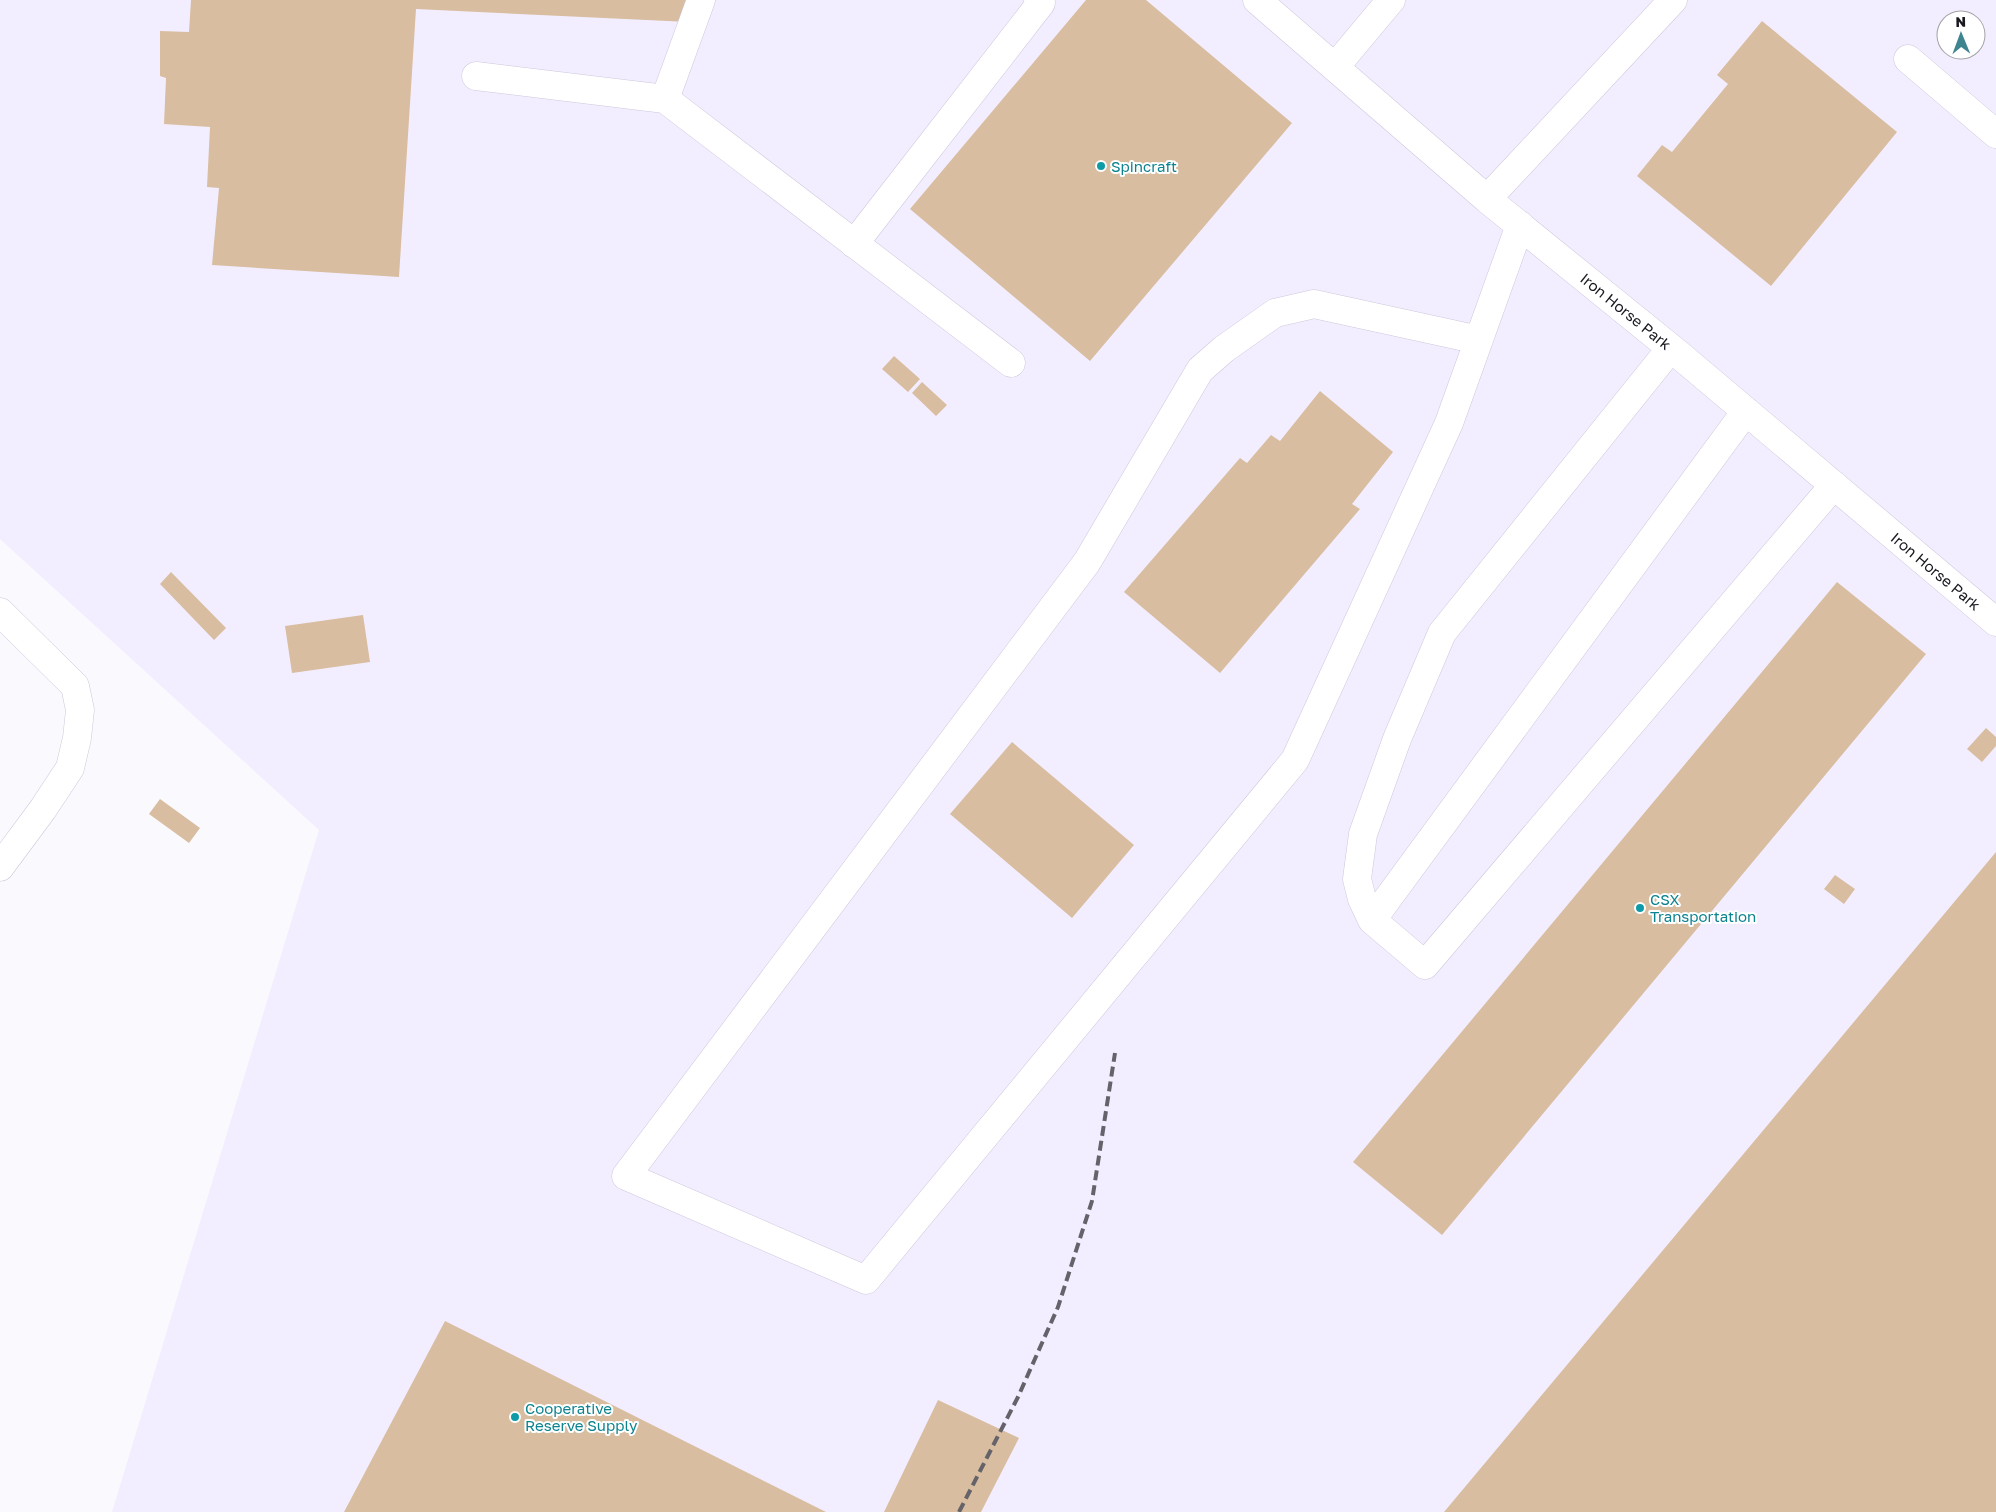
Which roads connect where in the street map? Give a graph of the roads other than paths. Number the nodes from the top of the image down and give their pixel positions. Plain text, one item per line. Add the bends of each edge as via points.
1 (701, 0) edge
2 (1038, 0) edge
3 (1257, 0) edge
4 (1391, 0) edge
5 (1672, 0) edge
6 (1908, 59) dead end
7 (1335, 67) junction
8 (476, 76) dead end
9 (665, 99) junction
10 (1996, 134) edge
11 (1487, 199) junction
12 (1520, 225) junction
13 (854, 244) junction
14 (1479, 340) junction
15 (1672, 348) junction
16 (1011, 363) dead end
17 (1746, 410) junction
18 (1834, 485) junction
19 (0, 612) edge
20 (1996, 622) edge
21 (0, 867) edge
22 (1372, 920) junction

1 - 9 street
2 - 13 street via 1041,3
3 - 7 street, Iron Horse Park
4 - 7 street
5 - 11 street
6 - 10 street
7 - 11 street, Iron Horse Park
8 - 9 street
9 - 13 street
11 - 12 street, Iron Horse Park
12 - 14 street
12 - 15 street, Iron Horse Park
13 - 16 street
14 - 14 street via 1314,304 1275,312 1200,370 1087,562 626,1176 866,1280 1295,760 1449,423
15 - 17 street, Iron Horse Park
15 - 22 street via 1442,633 1397,739 1363,834 1357,879
17 - 18 street, Iron Horse Park
17 - 22 street
18 - 20 street, Iron Horse Park
18 - 22 street via 1425,965
19 - 21 street via 75,686 80,710 70,768

